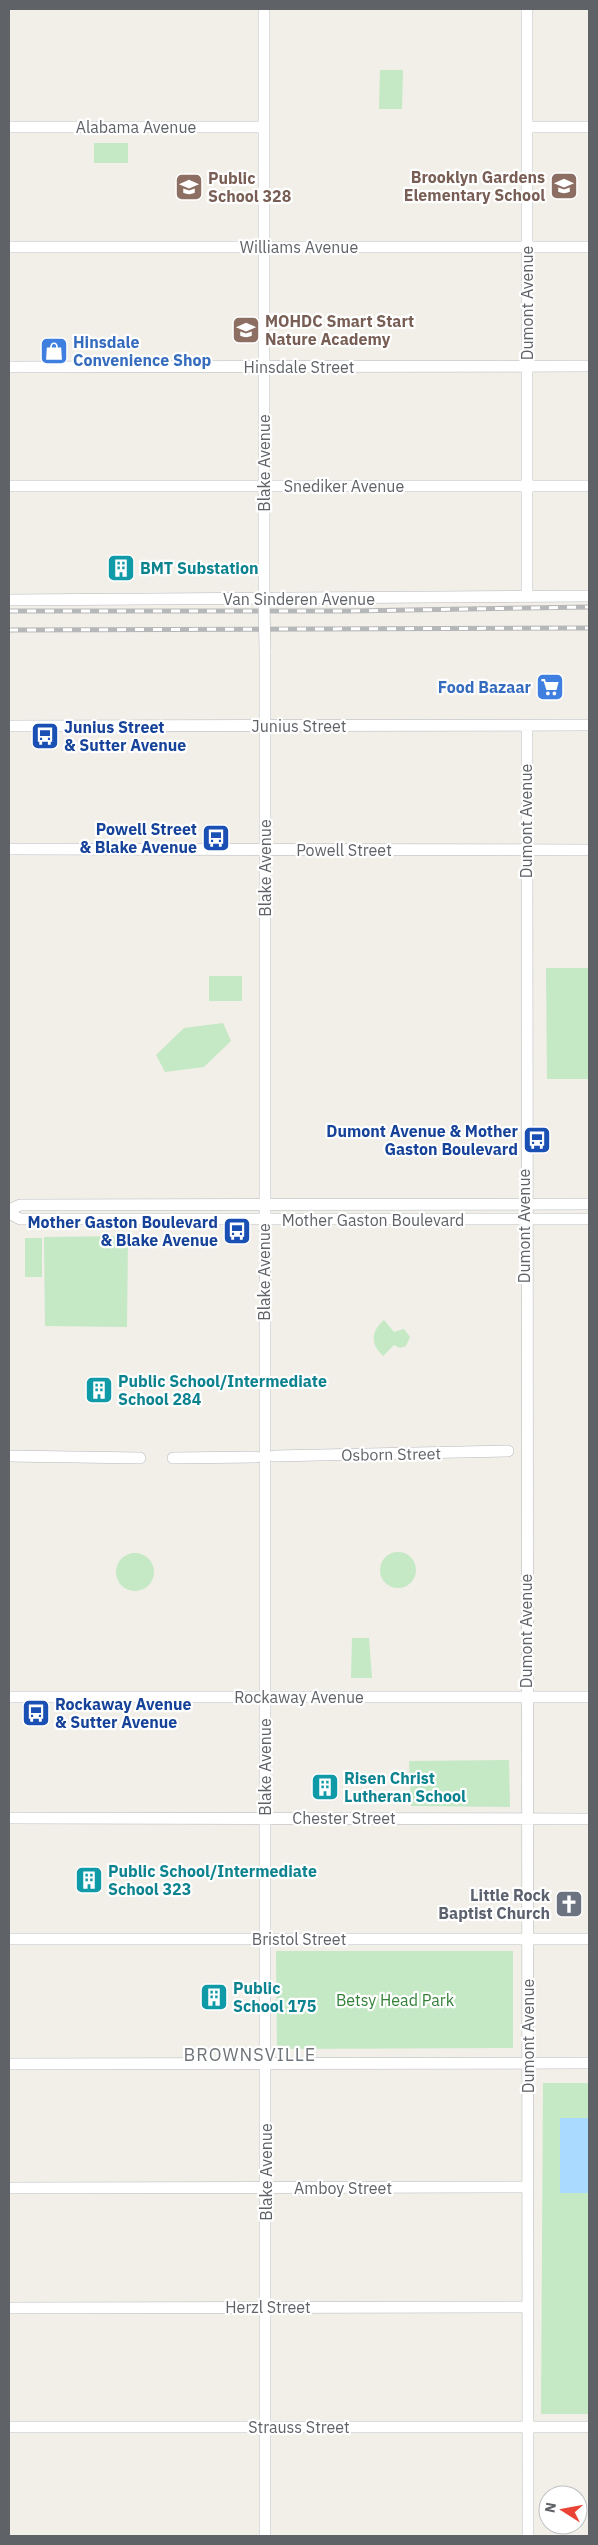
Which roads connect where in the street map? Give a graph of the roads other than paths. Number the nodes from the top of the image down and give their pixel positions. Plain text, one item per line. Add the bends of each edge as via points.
1 (264, 9) edge
2 (527, 9) edge
3 (9, 127) edge
4 (264, 127) junction
5 (528, 127) junction
6 (589, 127) edge
7 (589, 246) edge
8 (9, 247) edge
9 (264, 247) junction
10 (527, 247) junction
11 (9, 366) edge
12 (527, 366) junction
13 (589, 366) edge
14 (264, 367) junction
15 (9, 486) edge
16 (264, 486) junction
17 (527, 486) junction
18 (589, 486) edge
19 (589, 596) edge
20 (527, 597) junction
21 (9, 600) edge
22 (264, 602) junction
23 (527, 725) junction
24 (589, 725) edge
25 (9, 726) edge
26 (265, 726) junction
27 (9, 849) edge
28 (265, 850) junction
29 (589, 850) edge
30 (526, 851) junction
31 (524, 1204) junction
32 (589, 1204) edge
33 (264, 1205) junction
34 (9, 1210) edge
35 (9, 1214) edge
36 (524, 1219) junction
37 (589, 1219) edge
38 (264, 1220) junction
39 (508, 1452) dead end
40 (9, 1456) edge
41 (274, 1456) dead end
42 (140, 1458) dead end
43 (173, 1458) dead end
44 (256, 1458) dead end
45 (9, 1697) edge
46 (265, 1697) junction
47 (527, 1697) junction
48 (589, 1697) edge
49 (265, 1817) junction
50 (9, 1818) edge
51 (528, 1819) junction
52 (589, 1819) edge
53 (9, 1939) edge
54 (265, 1939) junction
55 (528, 1939) junction
56 (589, 1939) edge
57 (528, 2063) junction
58 (589, 2063) edge
59 (9, 2064) edge
60 (265, 2064) junction
61 (9, 2188) edge
62 (266, 2188) junction
63 (528, 2188) junction
64 (266, 2307) junction
65 (528, 2307) junction
66 (9, 2308) edge
67 (9, 2427) edge
68 (266, 2427) junction
69 (528, 2427) junction
70 (589, 2427) edge
71 (265, 2536) edge
72 (528, 2536) edge

1 - 4 street, Blake Avenue
2 - 5 street, Dumont Avenue
3 - 4 street, Alabama Avenue
4 - 9 street, Blake Avenue
5 - 6 street
5 - 10 street, Dumont Avenue
7 - 10 street, Williams Avenue
8 - 9 street, Williams Avenue
9 - 10 street, Williams Avenue
9 - 14 street, Blake Avenue
10 - 12 street, Dumont Avenue
11 - 14 street, Hinsdale Street
12 - 13 street, Hinsdale Street
12 - 14 street, Hinsdale Street
12 - 17 street, Dumont Avenue
14 - 16 street, Blake Avenue
15 - 16 street, Snediker Avenue
16 - 17 street, Snediker Avenue
16 - 22 street, Blake Avenue
17 - 18 street, Snediker Avenue
17 - 20 street, Dumont Avenue
19 - 20 street, Van Sinderen Avenue
20 - 22 street, Van Sinderen Avenue
21 - 22 street, Van Sinderen Avenue
22 - 26 street, Blake Avenue, bridge
23 - 24 street, Junius Street
23 - 26 street, Junius Street
23 - 30 street, Dumont Avenue
25 - 26 street, Junius Street
26 - 28 street, Blake Avenue
27 - 28 street, Powell Street
28 - 30 street, Powell Street
28 - 33 street, Blake Avenue
29 - 30 street, Powell Street
30 - 31 street, Dumont Avenue
31 - 32 street, Mother Gaston Boulevard
31 - 33 street, Mother Gaston Boulevard
31 - 36 street, Dumont Avenue
33 - 34 street, Mother Gaston Boulevard via 20,1205
33 - 38 street, Blake Avenue
35 - 38 street, Mother Gaston Boulevard via 20,1219
36 - 37 street, Mother Gaston Boulevard
36 - 38 street, Mother Gaston Boulevard
36 - 47 street, Dumont Avenue
38 - 46 street, Blake Avenue
39 - 41 street, Osborn Street
40 - 42 street
43 - 44 street
45 - 46 street, Rockaway Avenue
46 - 47 street, Rockaway Avenue
46 - 49 street, Blake Avenue
47 - 48 street, Rockaway Avenue
47 - 51 street, Dumont Avenue
49 - 50 street, Chester Street
49 - 51 street, Chester Street
49 - 54 street, Blake Avenue
51 - 52 street, Chester Street
51 - 55 street, Dumont Avenue
53 - 54 street, Bristol Street
54 - 55 street, Bristol Street
54 - 60 street, Blake Avenue
55 - 56 street, Bristol Street
55 - 57 street, Dumont Avenue
57 - 58 street
57 - 60 street
57 - 63 street, Dumont Avenue
59 - 60 street
60 - 62 street, Blake Avenue
61 - 62 street, Amboy Street
62 - 63 street, Amboy Street
62 - 64 street, Blake Avenue
63 - 65 street, Dumont Avenue
64 - 65 street, Herzl Street
64 - 66 street, Herzl Street
64 - 68 street, Blake Avenue
65 - 69 street, Dumont Avenue
67 - 68 street, Strauss Street
68 - 69 street, Strauss Street
68 - 71 street, Blake Avenue
69 - 70 street, Strauss Street
69 - 72 street, Dumont Avenue

